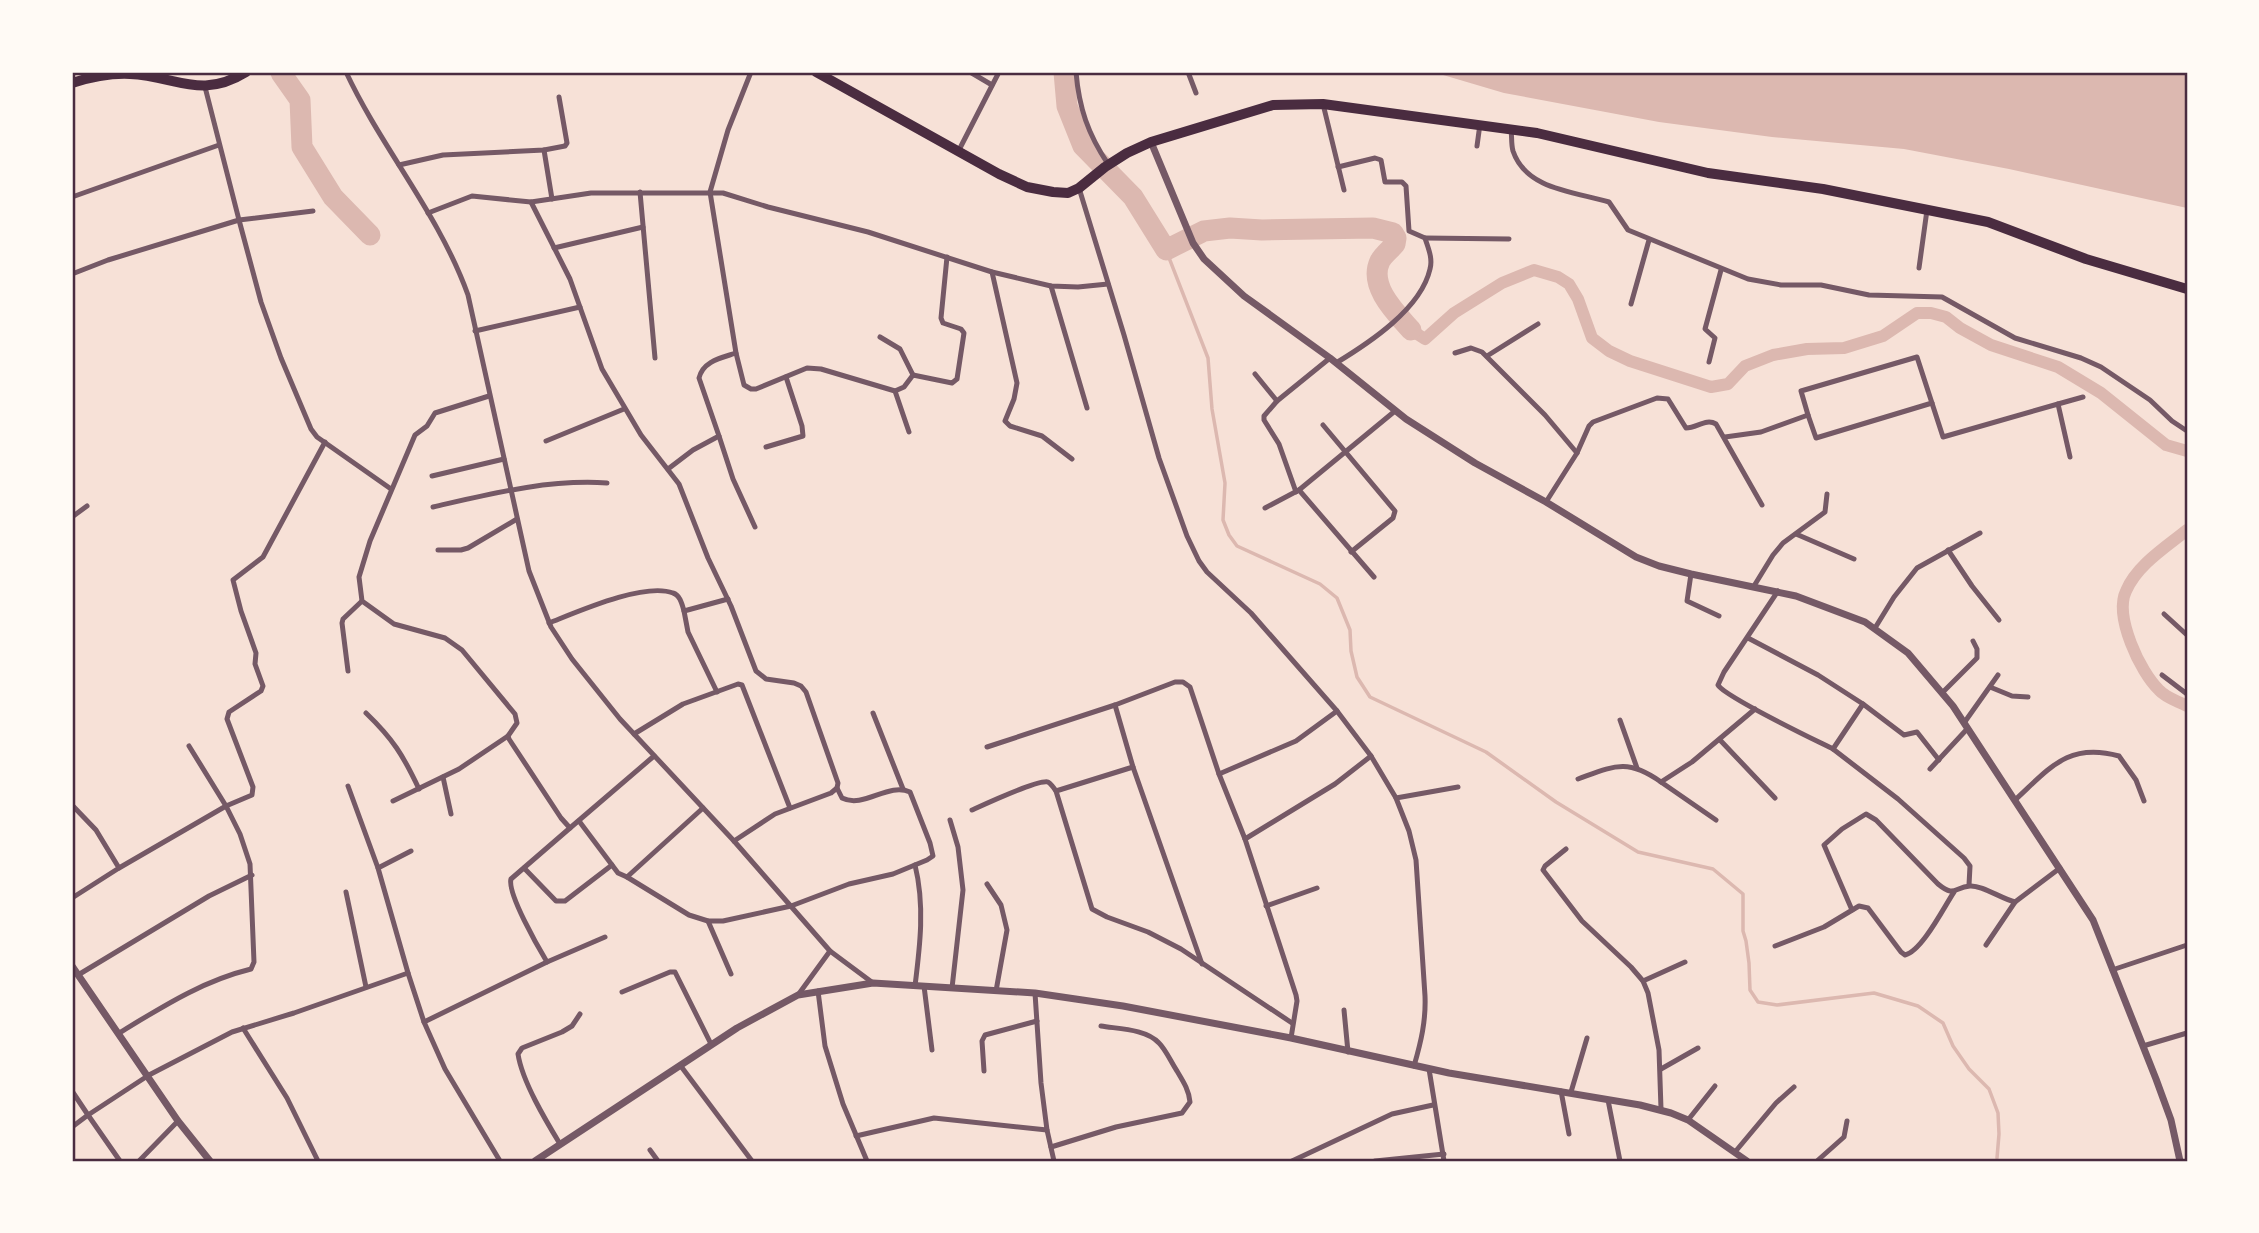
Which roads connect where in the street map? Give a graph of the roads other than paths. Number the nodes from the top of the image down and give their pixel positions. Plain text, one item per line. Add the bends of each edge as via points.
1 (246, 72) edge
2 (346, 72) edge
3 (751, 72) edge
4 (816, 72) edge
5 (970, 72) edge
6 (999, 72) edge
7 (1076, 72) edge
8 (1188, 72) edge
9 (172, 76) edge
10 (72, 83) edge
11 (992, 85) junction
12 (205, 87) junction
13 (1196, 93) dead end
14 (559, 97) dead end
15 (1323, 104) junction
16 (1480, 124) junction
17 (1511, 129) junction
18 (1151, 142) junction
19 (219, 145) junction
20 (1476, 146) dead end
21 (544, 150) junction
22 (959, 150) junction
23 (399, 165) junction
24 (1107, 166) junction
25 (1338, 167) junction
26 (1079, 188) junction
27 (1343, 190) dead end
28 (640, 192) junction
29 (710, 192) junction
30 (72, 197) edge
31 (552, 199) junction
32 (531, 202) junction
33 (1927, 210) junction
34 (313, 211) dead end
35 (428, 213) junction
36 (239, 220) junction
37 (643, 227) junction
38 (1425, 237) junction
39 (1509, 239) dead end
40 (1649, 240) junction
41 (554, 248) junction
42 (947, 257) junction
43 (1919, 268) dead end
44 (1721, 270) junction
45 (992, 272) junction
46 (72, 274) edge
47 (1108, 284) junction
48 (1051, 286) junction
49 (2187, 289) edge
50 (1631, 304) dead end
51 (580, 307) junction
52 (1538, 324) dead end
53 (475, 331) junction
54 (880, 337) dead end
55 (1455, 352) dead end
56 (736, 353) junction
57 (1487, 356) junction
58 (655, 358) dead end
59 (1333, 360) junction
60 (1709, 362) dead end
61 (1255, 374) dead end
62 (913, 375) junction
63 (786, 377) junction
64 (895, 391) junction
65 (489, 396) junction
66 (2083, 397) dead end
67 (1277, 401) junction
68 (1932, 402) junction
69 (2058, 404) junction
70 (1087, 408) dead end
71 (624, 409) junction
72 (1395, 411) junction
73 (1808, 415) junction
74 (1323, 425) dead end
75 (2187, 431) edge
76 (909, 432) dead end
77 (719, 436) junction
78 (1725, 436) junction
79 (546, 441) dead end
80 (325, 442) junction
81 (766, 447) dead end
82 (1347, 451) junction
83 (1577, 453) junction
84 (2070, 457) dead end
85 (503, 459) junction
86 (1072, 459) dead end
87 (668, 469) junction
88 (432, 476) dead end
89 (607, 483) dead end
90 (391, 489) junction
91 (510, 489) junction
92 (1297, 491) junction
93 (1826, 494) dead end
94 (1546, 502) junction
95 (1762, 505) dead end
96 (87, 506) dead end
97 (433, 507) dead end
98 (1265, 508) dead end
99 (72, 517) edge
100 (517, 519) junction
101 (755, 527) dead end
102 (1980, 533) dead end
103 (1796, 534) junction
104 (438, 550) dead end
105 (1948, 550) junction
106 (1351, 552) junction
107 (1854, 559) dead end
108 (1692, 574) junction
109 (1374, 577) dead end
110 (1754, 586) junction
111 (1778, 591) junction
112 (727, 599) junction
113 (362, 601) junction
114 (684, 611) junction
115 (2164, 614) dead end
116 (1718, 616) dead end
117 (1999, 620) dead end
118 (549, 623) junction
119 (1875, 628) junction
120 (2187, 635) edge
121 (1748, 638) junction
122 (1973, 640) dead end
123 (348, 671) dead end
124 (1998, 675) dead end
125 (2162, 675) dead end
126 (1990, 687) junction
127 (717, 692) junction
128 (1942, 693) junction
129 (2187, 694) edge
130 (2028, 697) dead end
131 (1863, 704) junction
132 (1115, 705) junction
133 (1755, 709) junction
134 (1337, 711) junction
135 (366, 713) dead end
136 (873, 713) dead end
137 (1619, 720) dead end
138 (1966, 725) junction
139 (634, 734) junction
140 (508, 736) junction
141 (1720, 740) junction
142 (189, 746) dead end
143 (987, 747) dead end
144 (1833, 749) junction
145 (654, 756) junction
146 (1371, 756) junction
147 (1939, 760) junction
148 (1133, 766) junction
149 (1637, 768) junction
150 (1930, 769) dead end
151 (1219, 774) junction
152 (443, 777) junction
153 (1578, 779) dead end
154 (1661, 782) junction
155 (348, 786) dead end
156 (1458, 787) dead end
157 (837, 788) junction
158 (419, 789) junction
159 (903, 789) junction
160 (1056, 791) junction
161 (1396, 798) junction
162 (1775, 798) dead end
163 (2015, 800) junction
164 (393, 801) dead end
165 (2144, 801) dead end
166 (72, 805) edge
167 (226, 806) junction
168 (703, 808) junction
169 (789, 808) junction
170 (79, 810) junction
171 (972, 810) dead end
172 (452, 814) dead end
173 (72, 815) edge
174 (950, 820) dead end
175 (1716, 820) dead end
176 (579, 821) junction
177 (570, 828) junction
178 (1245, 838) junction
179 (734, 841) junction
180 (1566, 849) dead end
181 (411, 851) dead end
182 (612, 865) junction
183 (915, 865) junction
184 (119, 868) junction
185 (378, 868) junction
186 (524, 868) junction
187 (2060, 868) junction
188 (252, 875) junction
189 (627, 877) junction
190 (987, 884) dead end
191 (1969, 886) junction
192 (1317, 888) dead end
193 (346, 892) dead end
194 (1954, 892) junction
195 (72, 898) edge
196 (2015, 902) junction
197 (791, 906) junction
198 (1266, 906) junction
199 (1852, 910) junction
200 (708, 921) junction
201 (605, 937) dead end
202 (1986, 945) dead end
203 (2187, 945) edge
204 (1775, 946) dead end
205 (830, 951) junction
206 (547, 962) junction
207 (1685, 962) dead end
208 (1202, 964) junction
209 (72, 966) edge
210 (2112, 970) junction
211 (408, 973) junction
212 (731, 974) dead end
213 (78, 975) junction
214 (1643, 981) junction
215 (873, 983) junction
216 (915, 986) junction
217 (924, 986) junction
218 (366, 987) junction
219 (952, 988) junction
220 (818, 991) junction
221 (996, 991) junction
222 (622, 992) dead end
223 (1035, 993) junction
224 (798, 995) junction
225 (1344, 1010) dead end
226 (580, 1014) dead end
227 (1037, 1020) junction
228 (424, 1022) junction
229 (1292, 1023) junction
230 (1101, 1026) dead end
231 (243, 1027) junction
232 (2187, 1033) edge
233 (119, 1034) junction
234 (1291, 1038) junction
235 (1587, 1038) dead end
236 (712, 1044) junction
237 (2143, 1046) junction
238 (1698, 1048) dead end
239 (932, 1050) dead end
240 (1348, 1052) junction
241 (680, 1065) junction
242 (1414, 1066) junction
243 (1429, 1069) junction
244 (1661, 1069) junction
245 (984, 1071) dead end
246 (149, 1075) junction
247 (1715, 1086) dead end
248 (1794, 1087) dead end
249 (72, 1091) edge
250 (1561, 1091) junction
251 (1572, 1093) junction
252 (1608, 1100) junction
253 (1433, 1105) junction
254 (1661, 1109) junction
255 (88, 1115) junction
256 (1688, 1120) junction
257 (178, 1121) junction
258 (1847, 1121) dead end
259 (72, 1127) edge
260 (1047, 1130) junction
261 (1569, 1134) dead end
262 (856, 1136) junction
263 (560, 1144) junction
264 (1051, 1147) junction
265 (650, 1150) dead end
266 (1735, 1152) junction
267 (1444, 1154) junction
268 (120, 1161) edge
269 (139, 1161) edge
270 (209, 1161) edge
271 (318, 1161) edge
272 (500, 1161) edge
273 (535, 1161) edge
274 (658, 1161) edge
275 (752, 1161) edge
276 (867, 1161) edge
277 (1054, 1161) edge
278 (1292, 1161) edge
279 (1375, 1161) edge
280 (1444, 1161) edge
281 (1620, 1161) edge
282 (1747, 1161) edge
283 (1817, 1161) edge
284 (2180, 1161) edge

1 - 12 highway
2 - 23 street
3 - 29 street
4 - 22 highway
5 - 11 street
6 - 11 street
7 - 24 street via 1082,114
8 - 13 street
9 - 10 highway via 96,75
9 - 12 highway
11 - 22 street
12 - 19 street
14 - 21 street via 567,143
15 - 16 highway
15 - 18 highway via 1273,105
15 - 25 street
16 - 17 highway
16 - 20 street
17 - 33 highway via 1708,173
17 - 40 street via 1513,151 1531,175 1553,188 1609,202 1628,230
18 - 24 highway
18 - 59 street via 1204,259 1244,296
19 - 30 street
19 - 36 street
21 - 23 street via 443,155
21 - 31 street
22 - 26 highway via 1027,187 1068,193
23 - 35 street
24 - 26 highway
25 - 27 street
25 - 38 street via 1381,160 1385,182 1406,186 1409,232
26 - 47 street
28 - 29 street
28 - 31 street
28 - 37 street
29 - 42 street
29 - 56 street
31 - 32 street
32 - 35 street via 472,195
32 - 41 street
33 - 43 street
33 - 49 highway via 1988,222 2086,260
34 - 36 street
35 - 53 street via 457,264
36 - 46 street
36 - 80 street via 261,302 286,370 305,419
37 - 41 street
37 - 58 street
38 - 39 street
38 - 59 street via 1430,270 1419,292 1382,332
40 - 44 street
40 - 50 street
41 - 51 street
42 - 45 street
42 - 62 street via 941,317 943,323 964,333 957,379 952,383
44 - 60 street via 1705,329 1715,338
44 - 75 street via 1781,285 1941,298 2015,338 2101,367
45 - 48 street
45 - 86 street via 1017,383 1005,421 1042,436
47 - 48 street
47 - 134 street via 1159,458 1199,561
48 - 70 street
51 - 53 street
51 - 71 street via 601,369
52 - 57 street
53 - 65 street
54 - 62 street via 900,349
55 - 57 street via 1471,348
56 - 63 street via 744,385 751,389
56 - 77 street via 706,365 699,378
57 - 83 street
59 - 67 street
59 - 72 street
61 - 67 street
62 - 64 street
63 - 64 street via 807,368 821,369
63 - 81 street via 803,436
64 - 76 street
65 - 85 street
65 - 90 street via 435,413 415,435
66 - 69 street
67 - 92 street via 1264,420
68 - 69 street via 1943,437
68 - 73 street via 1816,438
68 - 73 street via 1917,357 1801,391
69 - 84 street
71 - 79 street
71 - 87 street
72 - 82 street
72 - 94 street
73 - 78 street via 1761,432
74 - 82 street
77 - 87 street
77 - 101 street
78 - 83 street via 1713,421 1686,428 1664,397 1593,422
78 - 95 street
80 - 90 street
80 - 167 street via 263,557 233,580 263,688 227,716 253,792
82 - 92 street
82 - 106 street via 1396,514
83 - 94 street
85 - 88 street
85 - 91 street
87 - 112 street
89 - 91 street
90 - 113 street via 359,577
91 - 97 street
91 - 100 street
92 - 98 street
92 - 106 street
93 - 103 street via 1825,512
94 - 108 street via 1636,556
96 - 99 street
100 - 104 street via 461,551
100 - 118 street via 529,571
102 - 105 street
103 - 107 street
103 - 110 street via 1773,555
105 - 117 street
105 - 119 street via 1917,568
106 - 109 street
108 - 110 street
108 - 116 street via 1687,601
110 - 111 street
111 - 119 street
111 - 121 street
112 - 114 street
112 - 157 street via 760,677 794,683 806,692
113 - 123 street via 342,623
113 - 140 street via 394,624 446,638 462,650 518,719
114 - 118 street via 676,594 649,592 608,600
114 - 127 street via 688,632
115 - 120 street
118 - 139 street via 587,679
119 - 128 street via 1908,653
121 - 131 street
121 - 133 street via 1718,685
122 - 128 street via 1977,658
124 - 126 street
125 - 129 street
126 - 130 street
126 - 138 street
127 - 139 street via 683,704
127 - 169 street via 738,684 745,689
128 - 138 street
131 - 144 street
131 - 147 street via 1904,735 1917,732
132 - 143 street
132 - 148 street
132 - 151 street via 1175,682 1190,687
133 - 141 street
133 - 144 street
134 - 146 street
134 - 151 street via 1296,741
135 - 158 street via 404,756
136 - 159 street
137 - 149 street
138 - 147 street
138 - 163 street
139 - 145 street
140 - 152 street
140 - 177 street
141 - 154 street
141 - 162 street
142 - 167 street
144 - 191 street via 1964,858 1970,866
145 - 168 street
145 - 176 street
146 - 161 street
146 - 178 street via 1335,784
147 - 150 street
148 - 160 street
148 - 208 street
149 - 153 street via 1607,768
149 - 154 street
151 - 178 street
152 - 158 street
152 - 172 street
154 - 175 street
155 - 185 street
156 - 161 street
157 - 159 street via 842,798 854,801
157 - 169 street
158 - 164 street
159 - 183 street via 912,794 934,852
160 - 171 street via 1043,782
160 - 208 street via 1092,909 1147,932
161 - 242 street via 1416,860 1420,901 1425,1017
163 - 165 street via 2062,760 2098,751 2119,756
163 - 187 street
166 - 170 street
167 - 184 street
167 - 188 street
168 - 179 street
168 - 189 street
169 - 179 street
170 - 173 street
170 - 184 street
174 - 219 street via 963,890
176 - 177 street
176 - 182 street
177 - 186 street
178 - 198 street
179 - 197 street
180 - 214 street via 1545,866 1545,875 1582,921
181 - 185 street
182 - 186 street via 561,902
182 - 189 street
183 - 197 street
183 - 216 street via 921,915
184 - 195 street
185 - 211 street
186 - 206 street via 510,885
187 - 196 street
187 - 210 street via 2093,920
188 - 213 street
188 - 233 street via 251,969 176,998
189 - 200 street via 689,915
190 - 221 street via 1001,905 1007,930
191 - 194 street
191 - 196 street
192 - 198 street
193 - 218 street
194 - 199 street via 1915,951 1905,955 1868,908
194 - 199 street via 1938,884 1866,814 1824,845
196 - 202 street
197 - 200 street
197 - 205 street
198 - 229 street via 1296,995
199 - 204 street via 1824,927
200 - 212 street
201 - 206 street
203 - 210 street
205 - 215 street
205 - 224 street
206 - 228 street
207 - 214 street
208 - 229 street
209 - 213 street
210 - 237 street
211 - 218 street
211 - 228 street
213 - 233 street
214 - 244 street
215 - 216 street
215 - 220 street
216 - 217 street
217 - 219 street
217 - 239 street
218 - 231 street
219 - 221 street
220 - 224 street
220 - 262 street via 825,1046
221 - 223 street
222 - 236 street via 675,972
223 - 227 street
223 - 234 street
224 - 236 street
225 - 240 street
226 - 263 street via 572,1026 518,1054 541,1112
227 - 245 street via 985,1035
227 - 260 street
228 - 272 street
229 - 234 street
230 - 264 street via 1148,1035 1158,1042 1190,1102 1182,1113
231 - 246 street
231 - 271 street via 287,1098
232 - 237 street
233 - 246 street
234 - 240 street
235 - 251 street
236 - 241 street
237 - 284 street via 2171,1120
238 - 244 street
240 - 242 street
241 - 263 street
241 - 275 street
242 - 243 street
243 - 250 street
243 - 253 street
244 - 254 street
246 - 255 street
246 - 257 street
247 - 256 street
248 - 266 street
249 - 255 street
250 - 251 street
250 - 261 street
251 - 252 street
252 - 254 street
252 - 281 street
253 - 267 street
253 - 278 street via 1392,1114
254 - 256 street
255 - 259 street
255 - 268 street
256 - 266 street
257 - 269 street
257 - 270 street
258 - 283 street via 1844,1137
260 - 262 street via 933,1118
260 - 264 street
262 - 276 street
263 - 273 street
264 - 277 street
265 - 274 street
266 - 282 street
267 - 279 street
267 - 280 street

